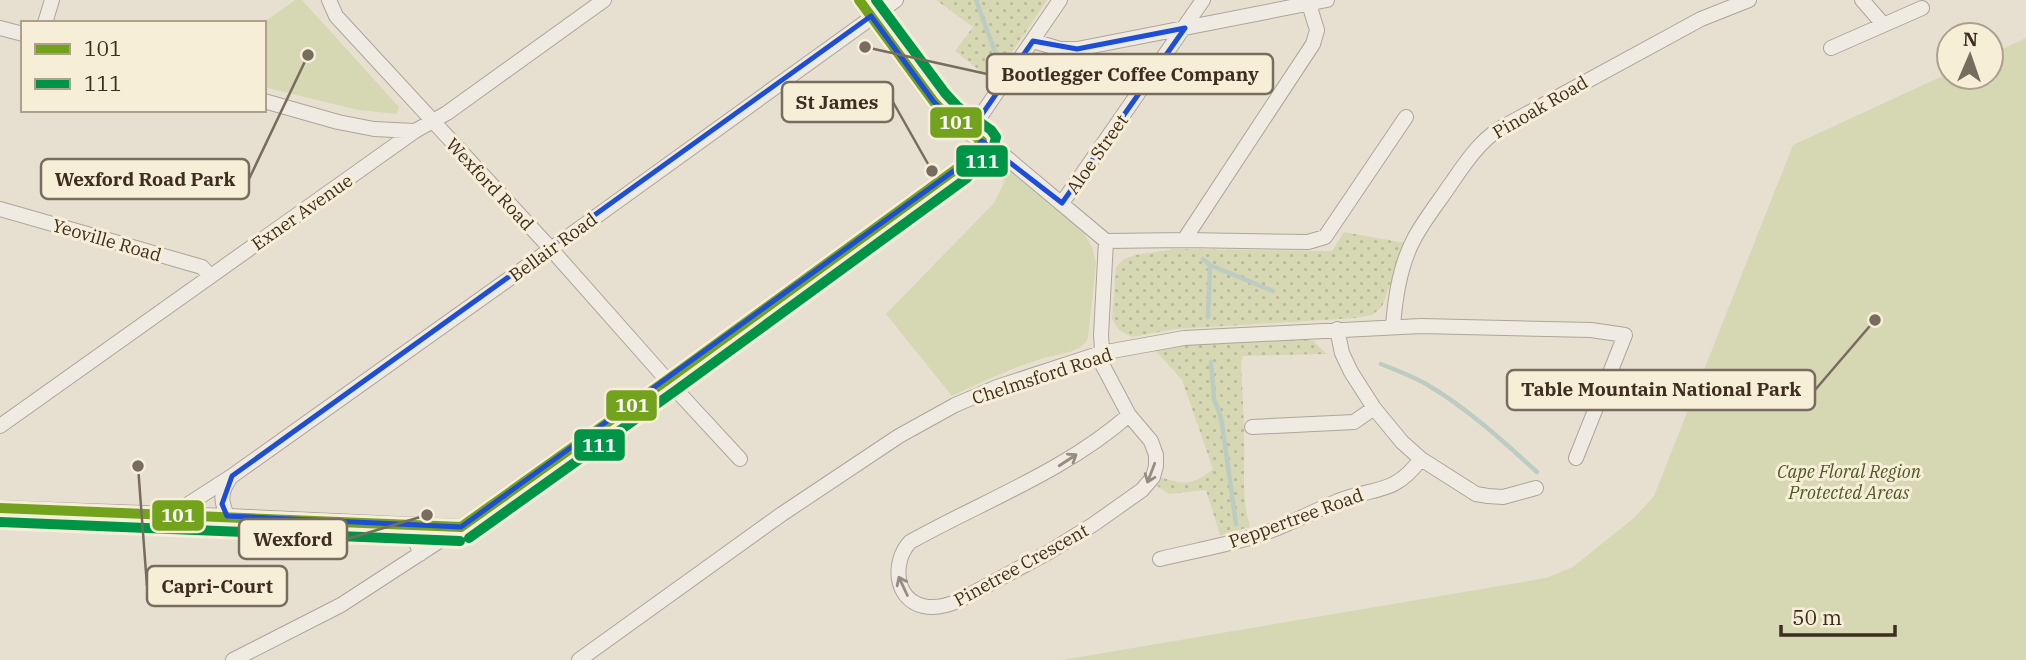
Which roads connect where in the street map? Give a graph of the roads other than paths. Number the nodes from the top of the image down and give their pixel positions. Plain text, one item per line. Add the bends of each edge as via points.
1 (52, 0) edge
2 (329, 0) edge
3 (604, 0) edge
4 (859, 0) edge
5 (896, 0) edge
6 (1060, 0) edge
7 (1203, 0) edge
8 (1326, 0) edge
9 (1749, 0) edge
10 (1862, 0) edge
11 (1309, 4) junction
12 (1922, 8) dead end
13 (872, 16) junction
14 (47, 21) edge
15 (1883, 24) junction
16 (0, 28) edge
17 (1185, 28) junction
18 (21, 33) edge
19 (1032, 41) junction
20 (1831, 48) dead end
21 (266, 102) edge
22 (1406, 117) dead end
23 (432, 121) junction
24 (415, 131) junction
25 (975, 137) junction
26 (1062, 203) junction
27 (0, 209) edge
28 (1184, 240) junction
29 (1106, 241) junction
30 (551, 249) junction
31 (210, 276) junction
32 (1393, 327) junction
33 (1337, 329) junction
34 (1101, 353) junction
35 (667, 380) junction
36 (1374, 408) junction
37 (1129, 415) junction
38 (0, 426) edge
39 (1252, 427) dead end
40 (1576, 458) dead end
41 (740, 459) dead end
42 (1421, 459) junction
43 (232, 476) junction
44 (1536, 488) dead end
45 (0, 508) edge
46 (173, 514) junction
47 (227, 516) junction
48 (393, 524) junction
49 (461, 527) junction
50 (420, 554) junction
51 (1160, 559) dead end
52 (233, 660) edge
53 (579, 660) edge

1 - 14 street
2 - 23 street, Wexford Road via 336,16
3 - 23 street, Exner Avenue
4 - 13 street
5 - 13 street, Bellair Road
6 - 19 street
7 - 17 street, Aloe Street
8 - 11 street
9 - 32 street, Pinoak Road via 1701,19 1487,137 1413,240 1395,298
10 - 15 street
11 - 17 street
11 - 28 street via 1317,30 1313,44
12 - 15 street
13 - 25 street via 934,102
13 - 30 street, Bellair Road
15 - 20 street
16 - 18 street
17 - 19 street via 1077,49
17 - 26 street, Aloe Street
19 - 25 street
21 - 24 street via 338,122
22 - 28 street via 1325,237 1308,242
23 - 24 street, Exner Avenue
23 - 30 street, Wexford Road
24 - 31 street, Exner Avenue
25 - 26 street
25 - 35 street via 959,167
26 - 29 street
27 - 31 street, Yeoville Road via 202,267
28 - 29 street
29 - 34 street
30 - 35 street, Wexford Road
30 - 43 street, Bellair Road
31 - 38 street, Exner Avenue
32 - 33 street, Chelmsford Road
32 - 40 street, Chelmsford Road via 1591,330 1625,335
33 - 34 street, Chelmsford Road via 1184,338
33 - 36 street via 1342,353
34 - 37 street, Pinetree Crescent via 1105,373
34 - 53 street, Chelmsford Road via 997,387 899,436
35 - 41 street, Wexford Road
35 - 49 street
36 - 39 street via 1354,422
36 - 42 street
37 -> 37 street, Pinetree Crescent via 1151,441 1156,455 1153,477 1142,490 1049,552 960,600 926,607 909,598 900,584 898,568 910,542 1060,466
42 - 44 street via 1476,494 1503,497
42 - 51 street, Peppertree Road via 1390,486 1352,496 1261,534
43 - 46 street, Bellair Road
43 - 47 street via 221,495
45 - 46 street
46 - 47 street
47 - 48 street
48 - 49 street
48 - 50 street via 412,536
49 - 50 street
50 - 52 street via 341,605

